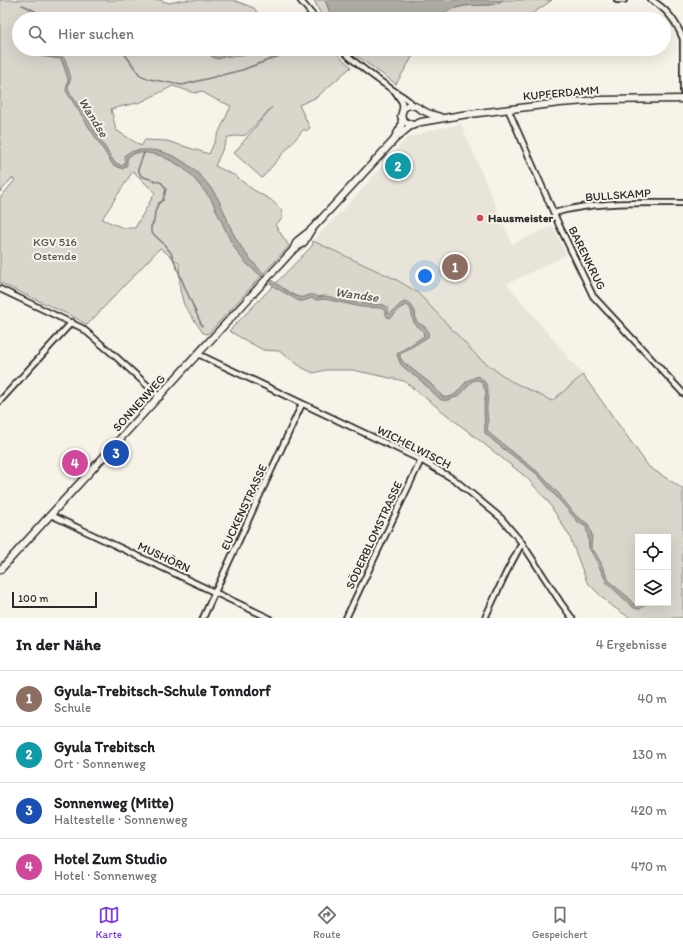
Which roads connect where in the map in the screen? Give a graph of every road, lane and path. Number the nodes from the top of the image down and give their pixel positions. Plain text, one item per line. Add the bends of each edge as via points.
1 (300, 0) edge
2 (617, 0) edge
3 (624, 0) edge
4 (651, 0) edge
5 (310, 12) edge
6 (666, 12) edge
7 (671, 18) edge
8 (347, 56) edge
9 (394, 91) junction
10 (683, 93) edge
11 (683, 98) edge
12 (413, 105) junction
13 (420, 108) junction
14 (403, 109) junction
15 (508, 109) junction
16 (442, 118) junction
17 (402, 119) junction
18 (419, 122) junction
19 (413, 125) junction
20 (395, 139) junction
21 (683, 203) edge
22 (554, 213) junction
23 (0, 289) edge
24 (72, 322) junction
25 (198, 354) junction
26 (683, 393) edge
27 (160, 397) junction
28 (0, 401) edge
29 (302, 404) junction
30 (421, 460) junction
31 (51, 515) junction
32 (522, 543) junction
33 (3, 563) edge
34 (0, 570) edge
35 (215, 592) junction
36 (203, 618) edge
37 (269, 618) edge
38 (346, 618) edge
39 (485, 618) edge
40 (572, 618) edge

1 - 5 street
2 - 3 street
4 - 6 street
7 - 10 street via 683,39
8 - 9 street
9 - 12 street
9 - 14 street via 401,100
10 - 11 street
11 - 15 street, KUPFERDAMM via 599,100
12 - 13 street
12 - 14 street
13 - 16 street
13 - 18 street via 422,116
14 - 17 street
15 - 16 street, KUPFERDAMM
15 - 22 street, BARENKRUG
16 - 18 street, KUPFERDAMM
17 - 19 street
17 - 20 street, SONNENWEG
18 - 19 street
19 - 20 street, SONNENWEG
20 - 25 street, SONNENWEG via 311,230 304,242 293,250
21 - 22 street, BULLSKAMP via 605,205
22 - 26 street, BARENKRUG via 596,300
23 - 24 street
24 - 27 street via 114,354
24 - 28 street
25 - 27 street, SONNENWEG
25 - 29 street, WICHELWISCH
27 - 31 street, SONNENWEG
29 - 30 street, WICHELWISCH
29 - 35 street, EUCKENSTRASSE
30 - 32 street, WICHELWISCH via 455,480 501,518
30 - 38 street, SÖDERBLOMSTRASSE
31 - 33 street, SONNENWEG
31 - 35 street, MUSHÖRN
32 - 39 street
32 - 40 street, WICHELWISCH
33 - 34 street, SONNENWEG
35 - 36 street, EUCKENSTRASSE
35 - 37 street, MUSHÖRN

